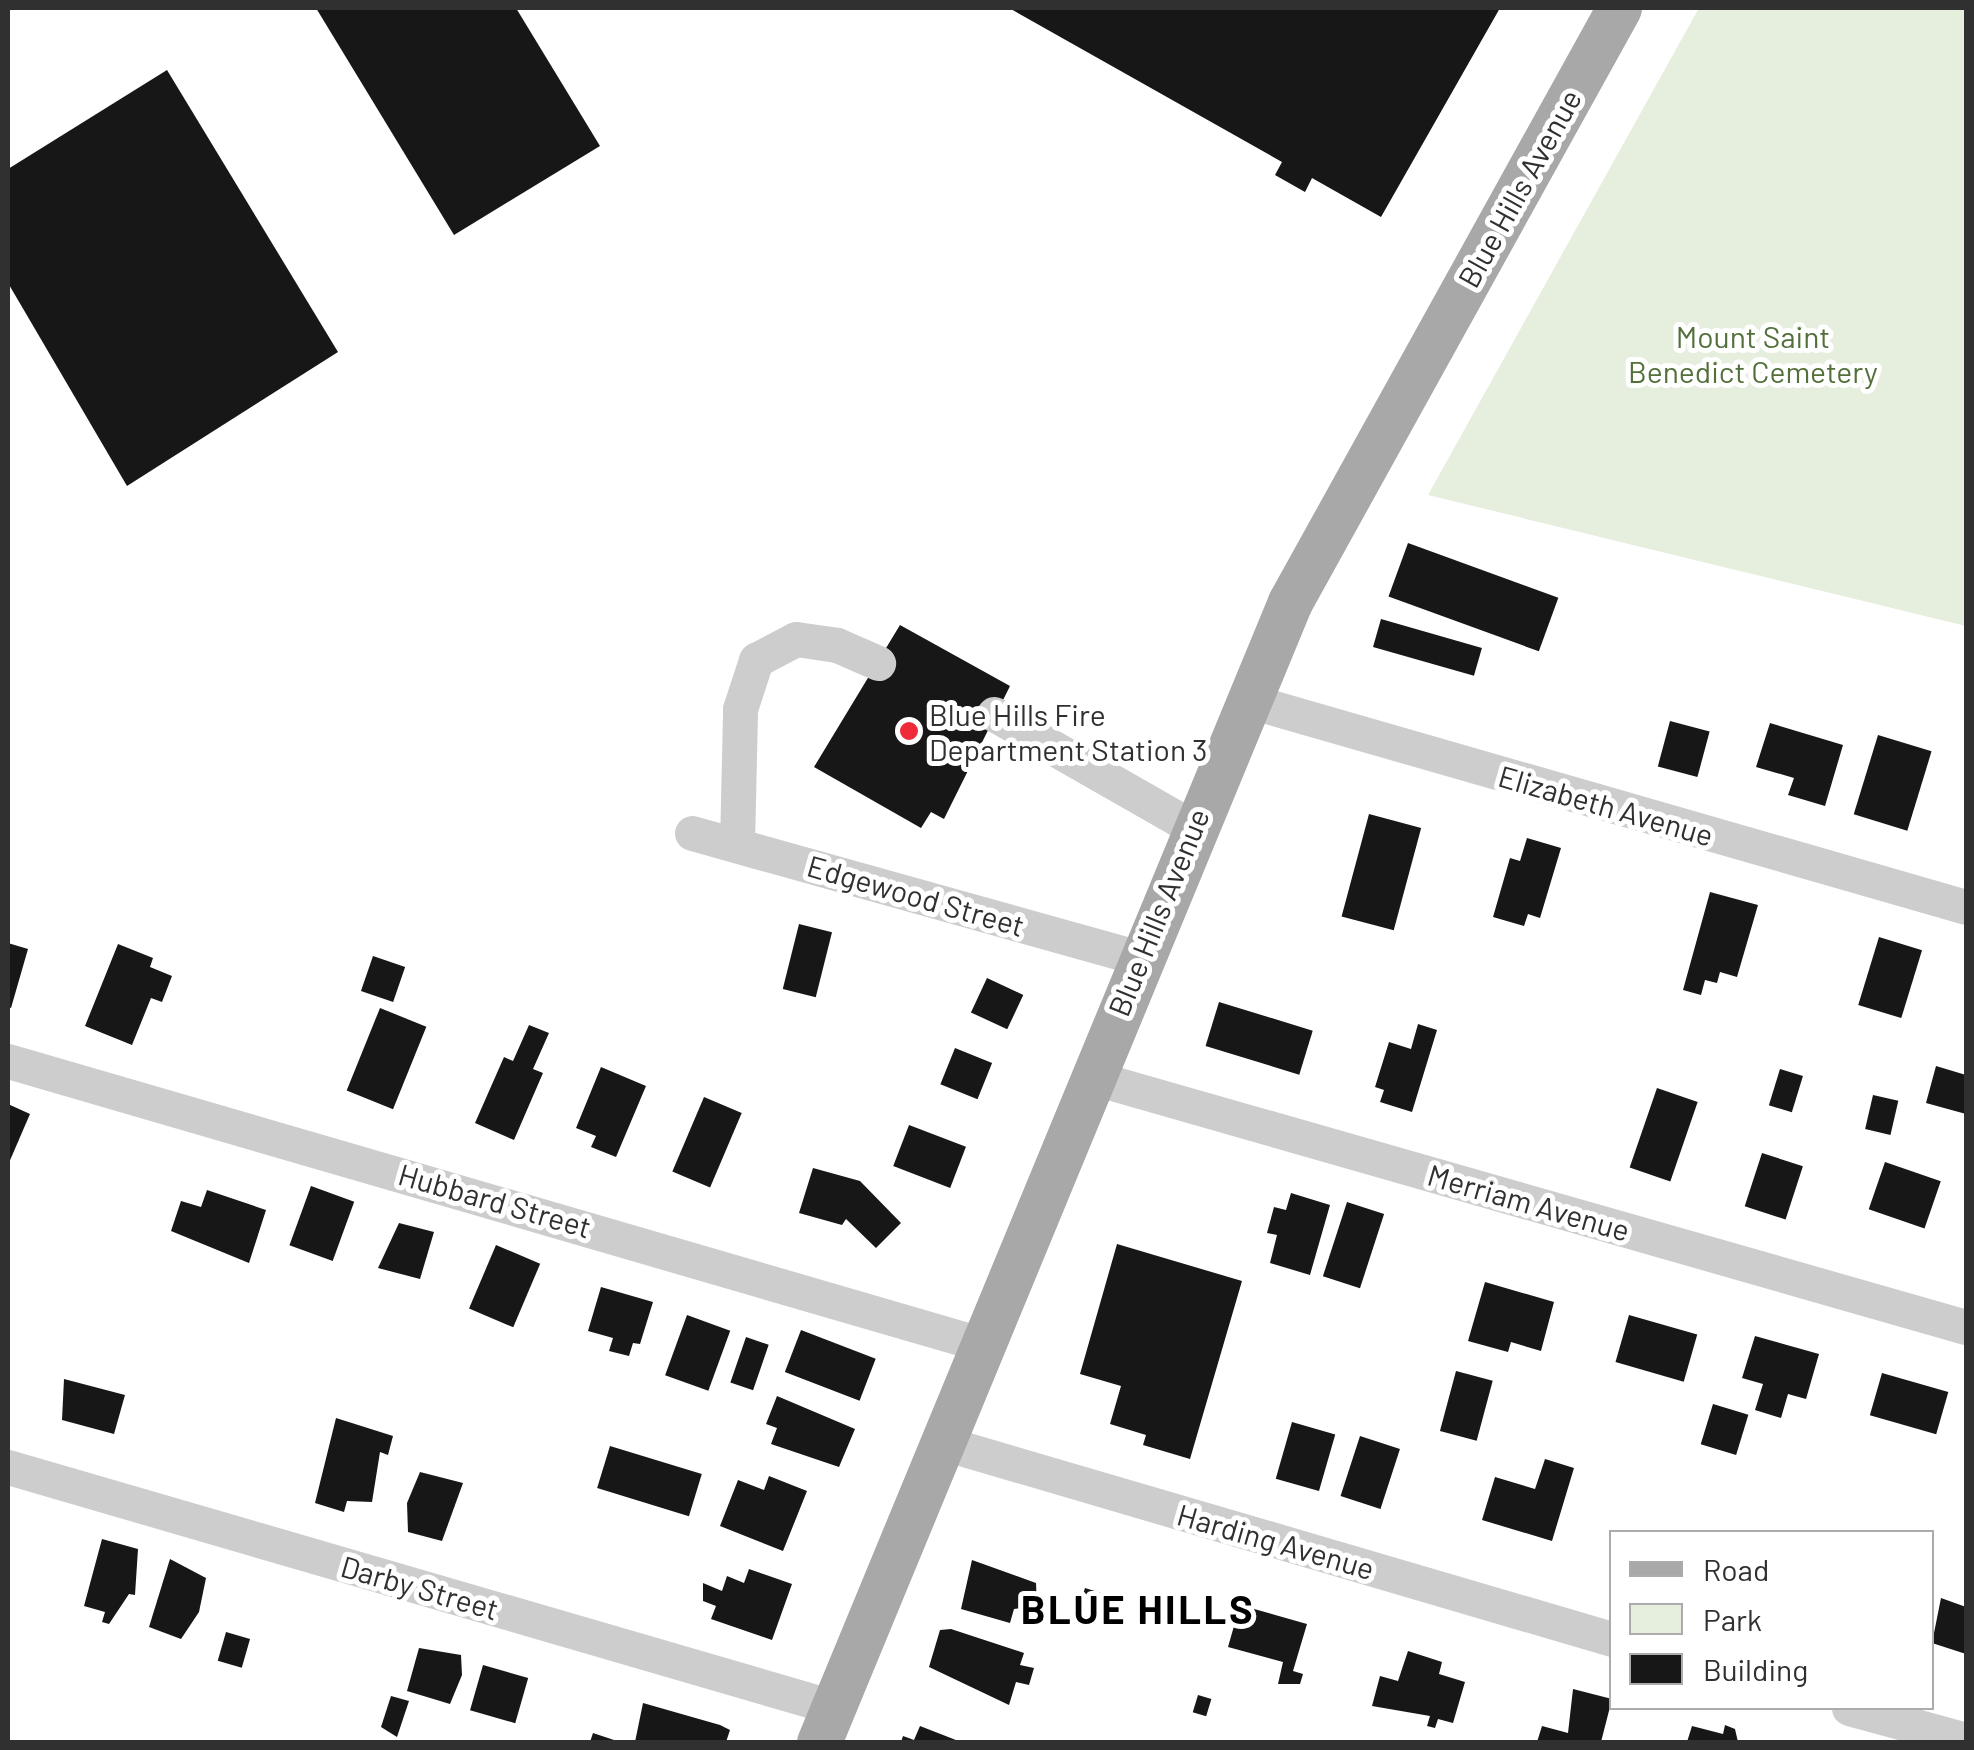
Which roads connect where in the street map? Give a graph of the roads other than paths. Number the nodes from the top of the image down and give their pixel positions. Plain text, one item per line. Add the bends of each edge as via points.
1 (1619, 8) edge
2 (878, 663) dead end
3 (1246, 700) junction
4 (994, 714) dead end
5 (1192, 827) junction
6 (692, 833) dead end
7 (737, 845) junction
8 (1966, 907) edge
9 (1140, 958) junction
10 (8, 1062) edge
11 (1091, 1077) junction
12 (1966, 1327) edge
13 (981, 1344) junction
14 (940, 1442) junction
15 (8, 1467) edge
16 (1609, 1638) edge
17 (1857, 1710) edge
18 (826, 1725) edge
19 (1966, 1740) edge

1 - 3 main road, Blue Hills Avenue via 1298,586
2 - 7 street via 796,639 756,660 740,709
3 - 5 main road, Blue Hills Avenue
3 - 8 street, Elizabeth Avenue
4 - 5 street
5 - 9 main road, Blue Hills Avenue
6 - 7 street, Edgewood Street
7 - 9 street, Edgewood Street
9 - 11 main road, Blue Hills Avenue
10 - 13 street, Hubbard Street
11 - 12 street, Merriam Avenue
11 - 13 main road, Blue Hills Avenue
13 - 14 main road, Blue Hills Avenue
14 - 16 street, Harding Avenue
14 - 18 main road, Blue Hills Avenue
15 - 18 street, Darby Street
17 - 19 street

